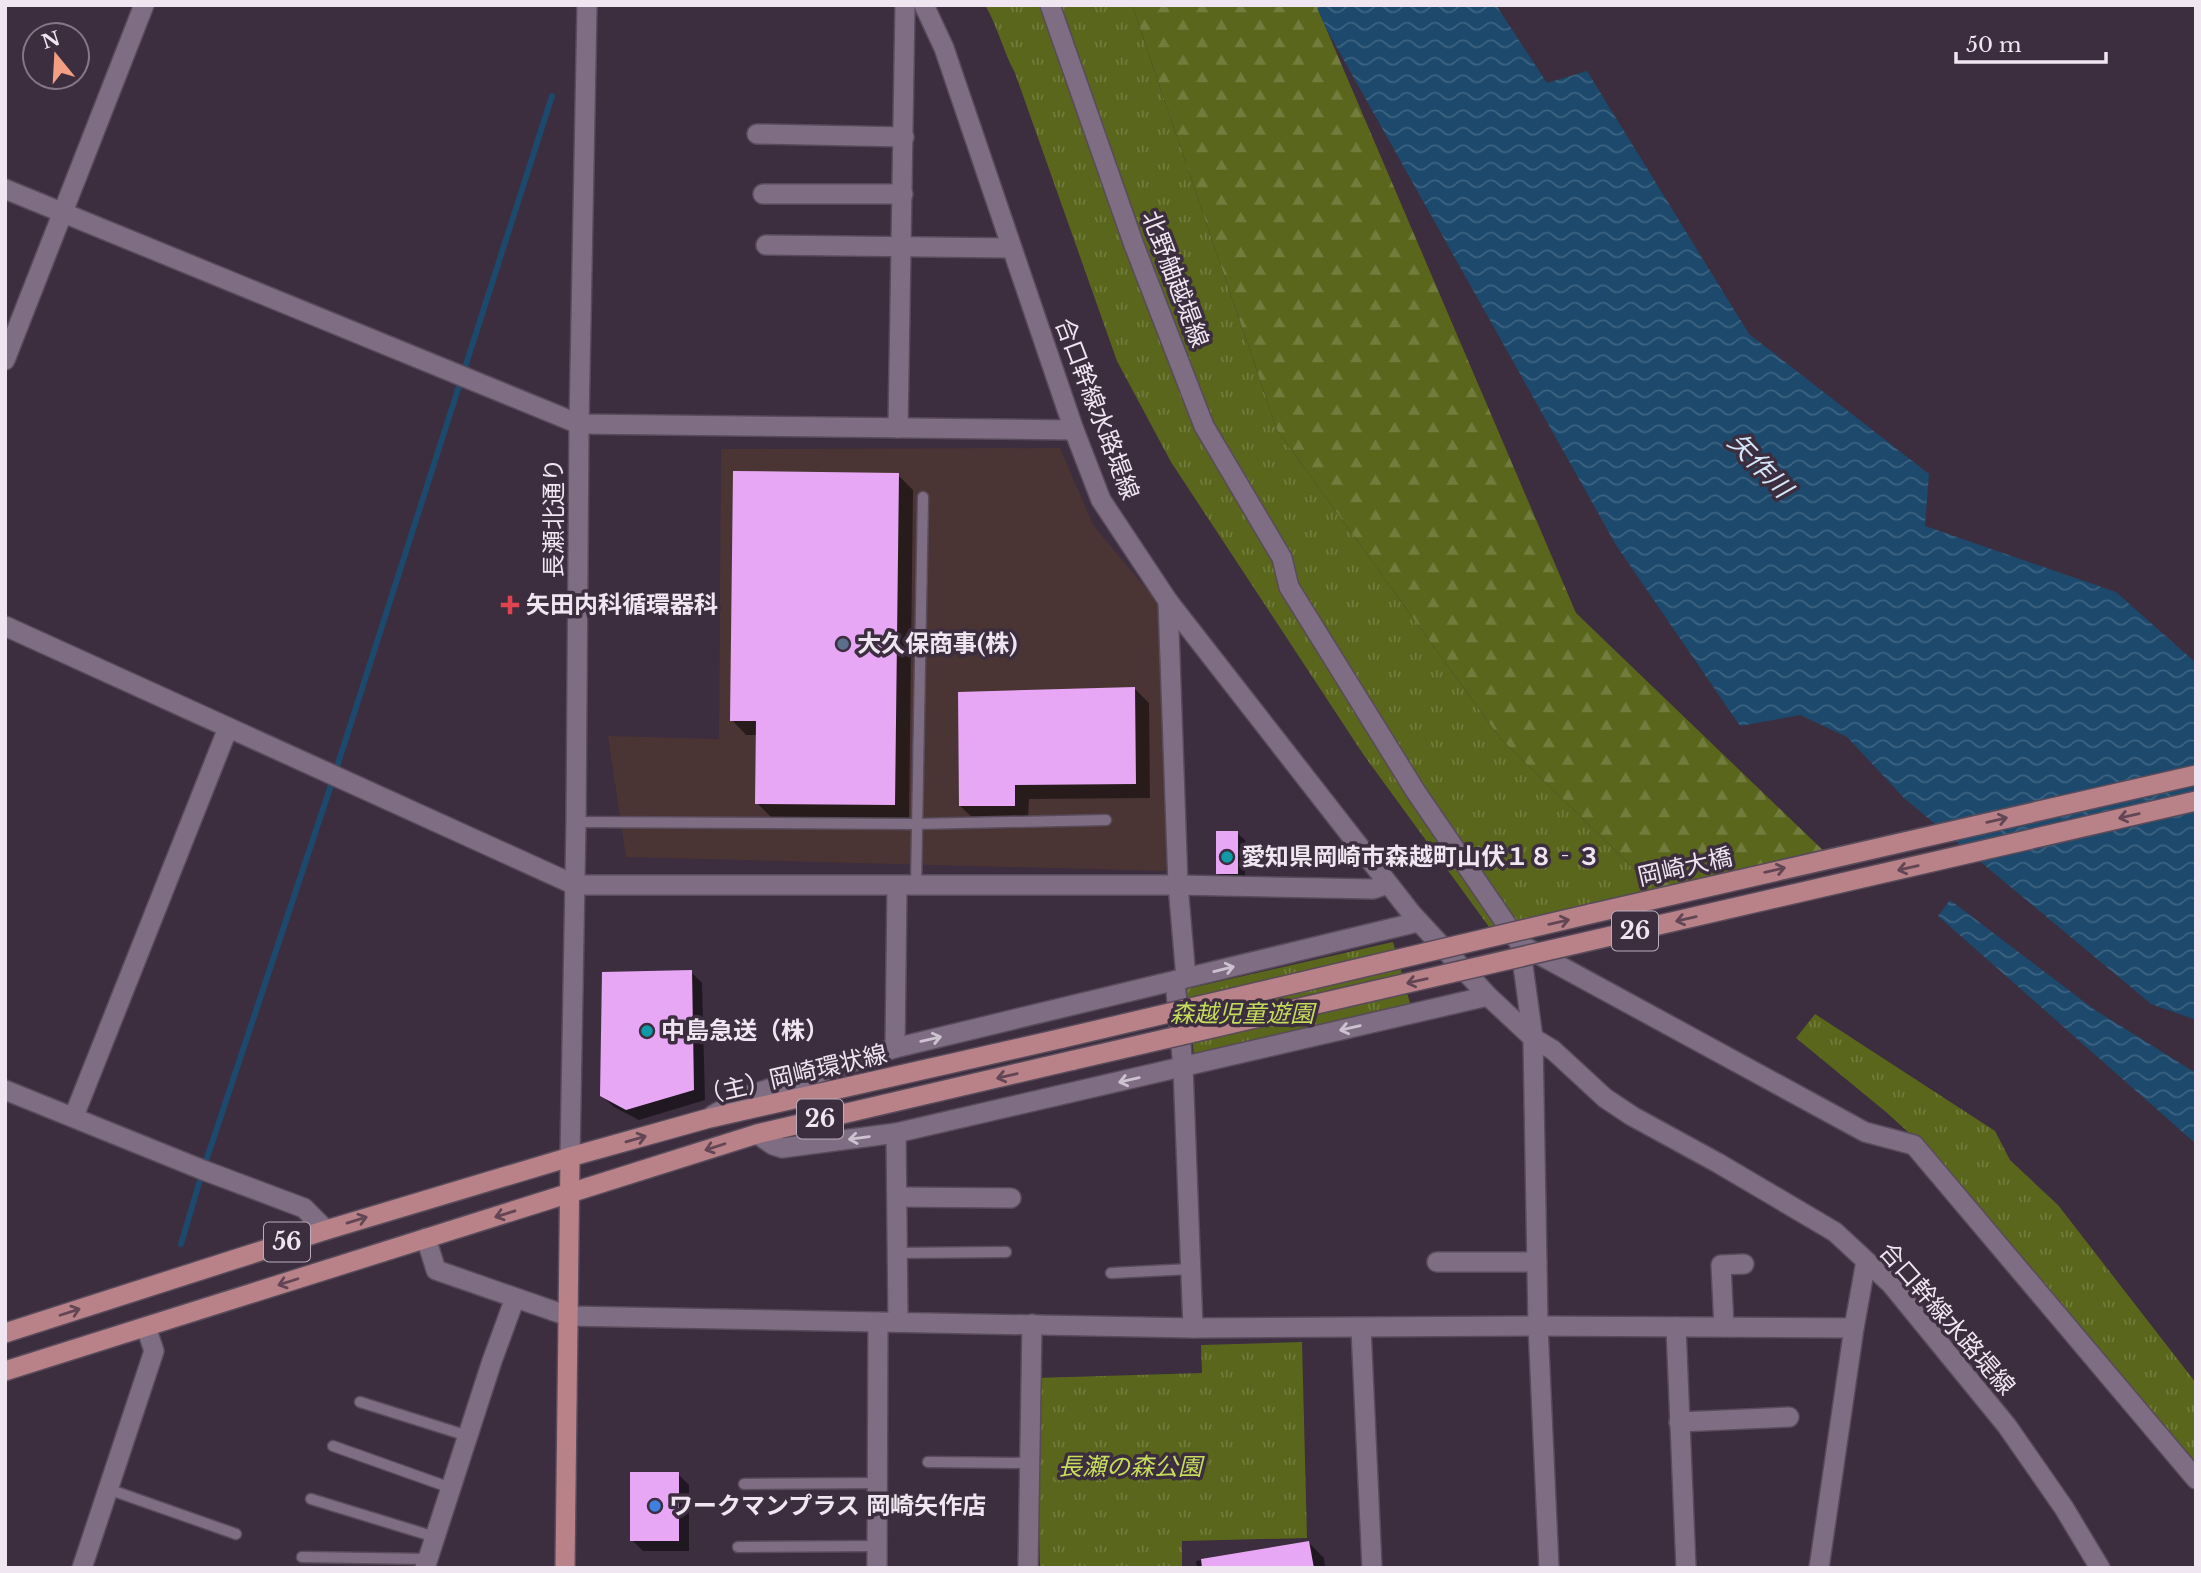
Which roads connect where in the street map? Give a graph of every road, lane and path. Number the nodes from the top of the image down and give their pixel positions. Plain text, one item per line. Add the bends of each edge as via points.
1 (144, 5) edge
2 (587, 5) edge
3 (905, 5) edge
4 (924, 5) edge
5 (1050, 5) edge
6 (757, 134) dead end
7 (904, 137) junction
8 (5, 189) edge
9 (763, 194) dead end
10 (902, 194) junction
11 (63, 211) junction
12 (766, 245) dead end
13 (902, 247) junction
14 (1010, 248) junction
15 (5, 360) edge
16 (579, 424) junction
17 (898, 428) junction
18 (1074, 430) junction
19 (923, 497) dead end
20 (1168, 601) junction
21 (5, 626) edge
22 (228, 728) junction
23 (2196, 775) edge
24 (2196, 801) edge
25 (1106, 820) dead end
26 (576, 822) junction
27 (916, 824) junction
28 (1388, 884) junction
29 (575, 885) junction
30 (907, 886) junction
31 (1178, 886) junction
32 (1418, 922) junction
33 (1520, 944) junction
34 (1180, 980) junction
35 (1488, 996) junction
36 (1063, 1038) joint
37 (1533, 1038) junction
38 (895, 1048) junction
39 (1074, 1060) joint
40 (1183, 1067) junction
41 (5, 1090) edge
42 (74, 1116) junction
43 (706, 1119) junction
44 (896, 1133) junction
45 (757, 1134) junction
46 (570, 1157) junction
47 (570, 1194) junction
48 (897, 1197) junction
49 (1011, 1198) dead end
50 (326, 1230) junction
51 (426, 1238) junction
52 (1006, 1252) dead end
53 (896, 1253) junction
54 (1866, 1261) junction
55 (1437, 1262) dead end
56 (1537, 1262) junction
57 (1744, 1264) dead end
58 (1191, 1269) junction
59 (1111, 1273) dead end
60 (514, 1298) junction
61 (568, 1316) junction
62 (888, 1322) junction
63 (1032, 1324) junction
64 (1538, 1326) junction
65 (146, 1327) junction
66 (1676, 1327) junction
67 (1724, 1327) junction
68 (1193, 1328) junction
69 (1361, 1328) junction
70 (1854, 1328) junction
71 (5, 1333) edge
72 (5, 1370) edge
73 (360, 1402) dead end
74 (1789, 1417) dead end
75 (1679, 1422) junction
76 (468, 1436) junction
77 (333, 1446) dead end
78 (928, 1462) dead end
79 (1029, 1463) junction
80 (2196, 1479) edge
81 (877, 1483) junction
82 (744, 1484) dead end
83 (451, 1488) junction
84 (108, 1489) junction
85 (311, 1499) dead end
86 (236, 1534) dead end
87 (435, 1537) junction
88 (877, 1546) junction
89 (738, 1547) dead end
90 (302, 1557) dead end
91 (427, 1563) edge
92 (82, 1568) edge
93 (565, 1568) edge
94 (877, 1568) edge
95 (1028, 1568) edge
96 (1372, 1568) edge
97 (1549, 1568) edge
98 (1686, 1568) edge
99 (1819, 1568) edge
100 (2100, 1568) edge

1 - 11 street
2 - 16 street, 長瀬北通り
3 - 7 street
4 - 14 street, 合口幹線水路堤線 via 944,48
5 - 33 street, 北野舳越堤線 via 1134,245 1204,426 1282,558 1289,587 1416,792
6 - 7 street
7 - 10 street
8 - 11 street
9 - 10 street
10 - 13 street
11 - 15 street
11 - 16 street
12 - 13 street
13 - 14 street
13 - 17 street
14 - 18 street, 合口幹線水路堤線
16 - 17 street
16 - 26 street, 長瀬北通り
17 - 18 street
18 - 20 street, 合口幹線水路堤線 via 1101,500
19 - 27 lane
20 - 28 street, 合口幹線水路堤線
20 - 31 street
21 - 22 street
22 - 29 street
22 - 42 street
36 -> 23 main road, 岡崎大橋 / 26, bridge
24 -> 39 main road, 岡崎大橋 / 26, bridge
25 - 27 lane
26 - 27 lane
26 - 29 street, 長瀬北通り
27 - 30 lane
28 - 31 street via 1373,889
28 - 32 street, 合口幹線水路堤線
29 - 30 street
29 - 46 street, 長瀬北通り
30 - 31 street
30 - 38 street
31 - 34 street
34 -> 32 street
32 - 35 street, 合口幹線水路堤線
33 - 37 street
33 - 80 street via 1865,1132 1914,1145
38 -> 34 street
34 - 40 street
35 - 37 street, 合口幹線水路堤線
35 -> 40 street
36 - 43 main road, （主）岡崎環状線 / 26
37 - 54 street, 合口幹線水路堤線 via 1553,1050 1605,1098 1835,1232
37 - 56 street
38 - 43 street via 747,1096
39 -> 45 main road, （主）岡崎環状線 / 26
40 -> 44 street
40 - 58 street
41 - 42 street
42 - 50 street via 304,1208
46 -> 43 main road, （主）岡崎環状線 / 26
44 -> 45 street via 782,1148
44 - 48 street
45 -> 47 main road, （主）岡崎環状線 / 26
46 - 47 main road
50 -> 46 main road, 56
47 -> 51 main road, 56
47 - 61 main road
48 - 49 street
48 - 53 street
71 -> 50 main road, 56
51 - 60 street via 436,1270
51 -> 65 main road, 56
52 - 53 lane
53 - 62 street
54 - 70 street
54 - 100 street, 合口幹線水路堤線 via 1891,1284 2007,1426
55 - 56 street
56 - 64 street
57 - 67 street via 1721,1265
58 - 59 lane
58 - 68 street
60 - 61 street
60 - 76 street
61 - 62 street
61 - 93 main road
62 - 63 street
62 - 81 street
63 - 68 street
63 - 79 street
64 - 66 street
64 - 69 street
64 - 97 street
65 - 72 main road, 56
65 - 84 street via 154,1351
66 - 67 street
66 - 75 street
67 - 70 street
68 - 69 street
69 - 96 street
70 - 99 street
73 - 76 lane
74 - 75 street
75 - 98 street
76 - 83 street
77 - 83 lane
78 - 79 lane
79 - 95 street
81 - 82 lane
81 - 88 street
83 - 87 street
84 - 86 lane
84 - 92 street
85 - 87 lane
87 - 91 street
88 - 89 lane
88 - 94 street
90 - 91 lane

